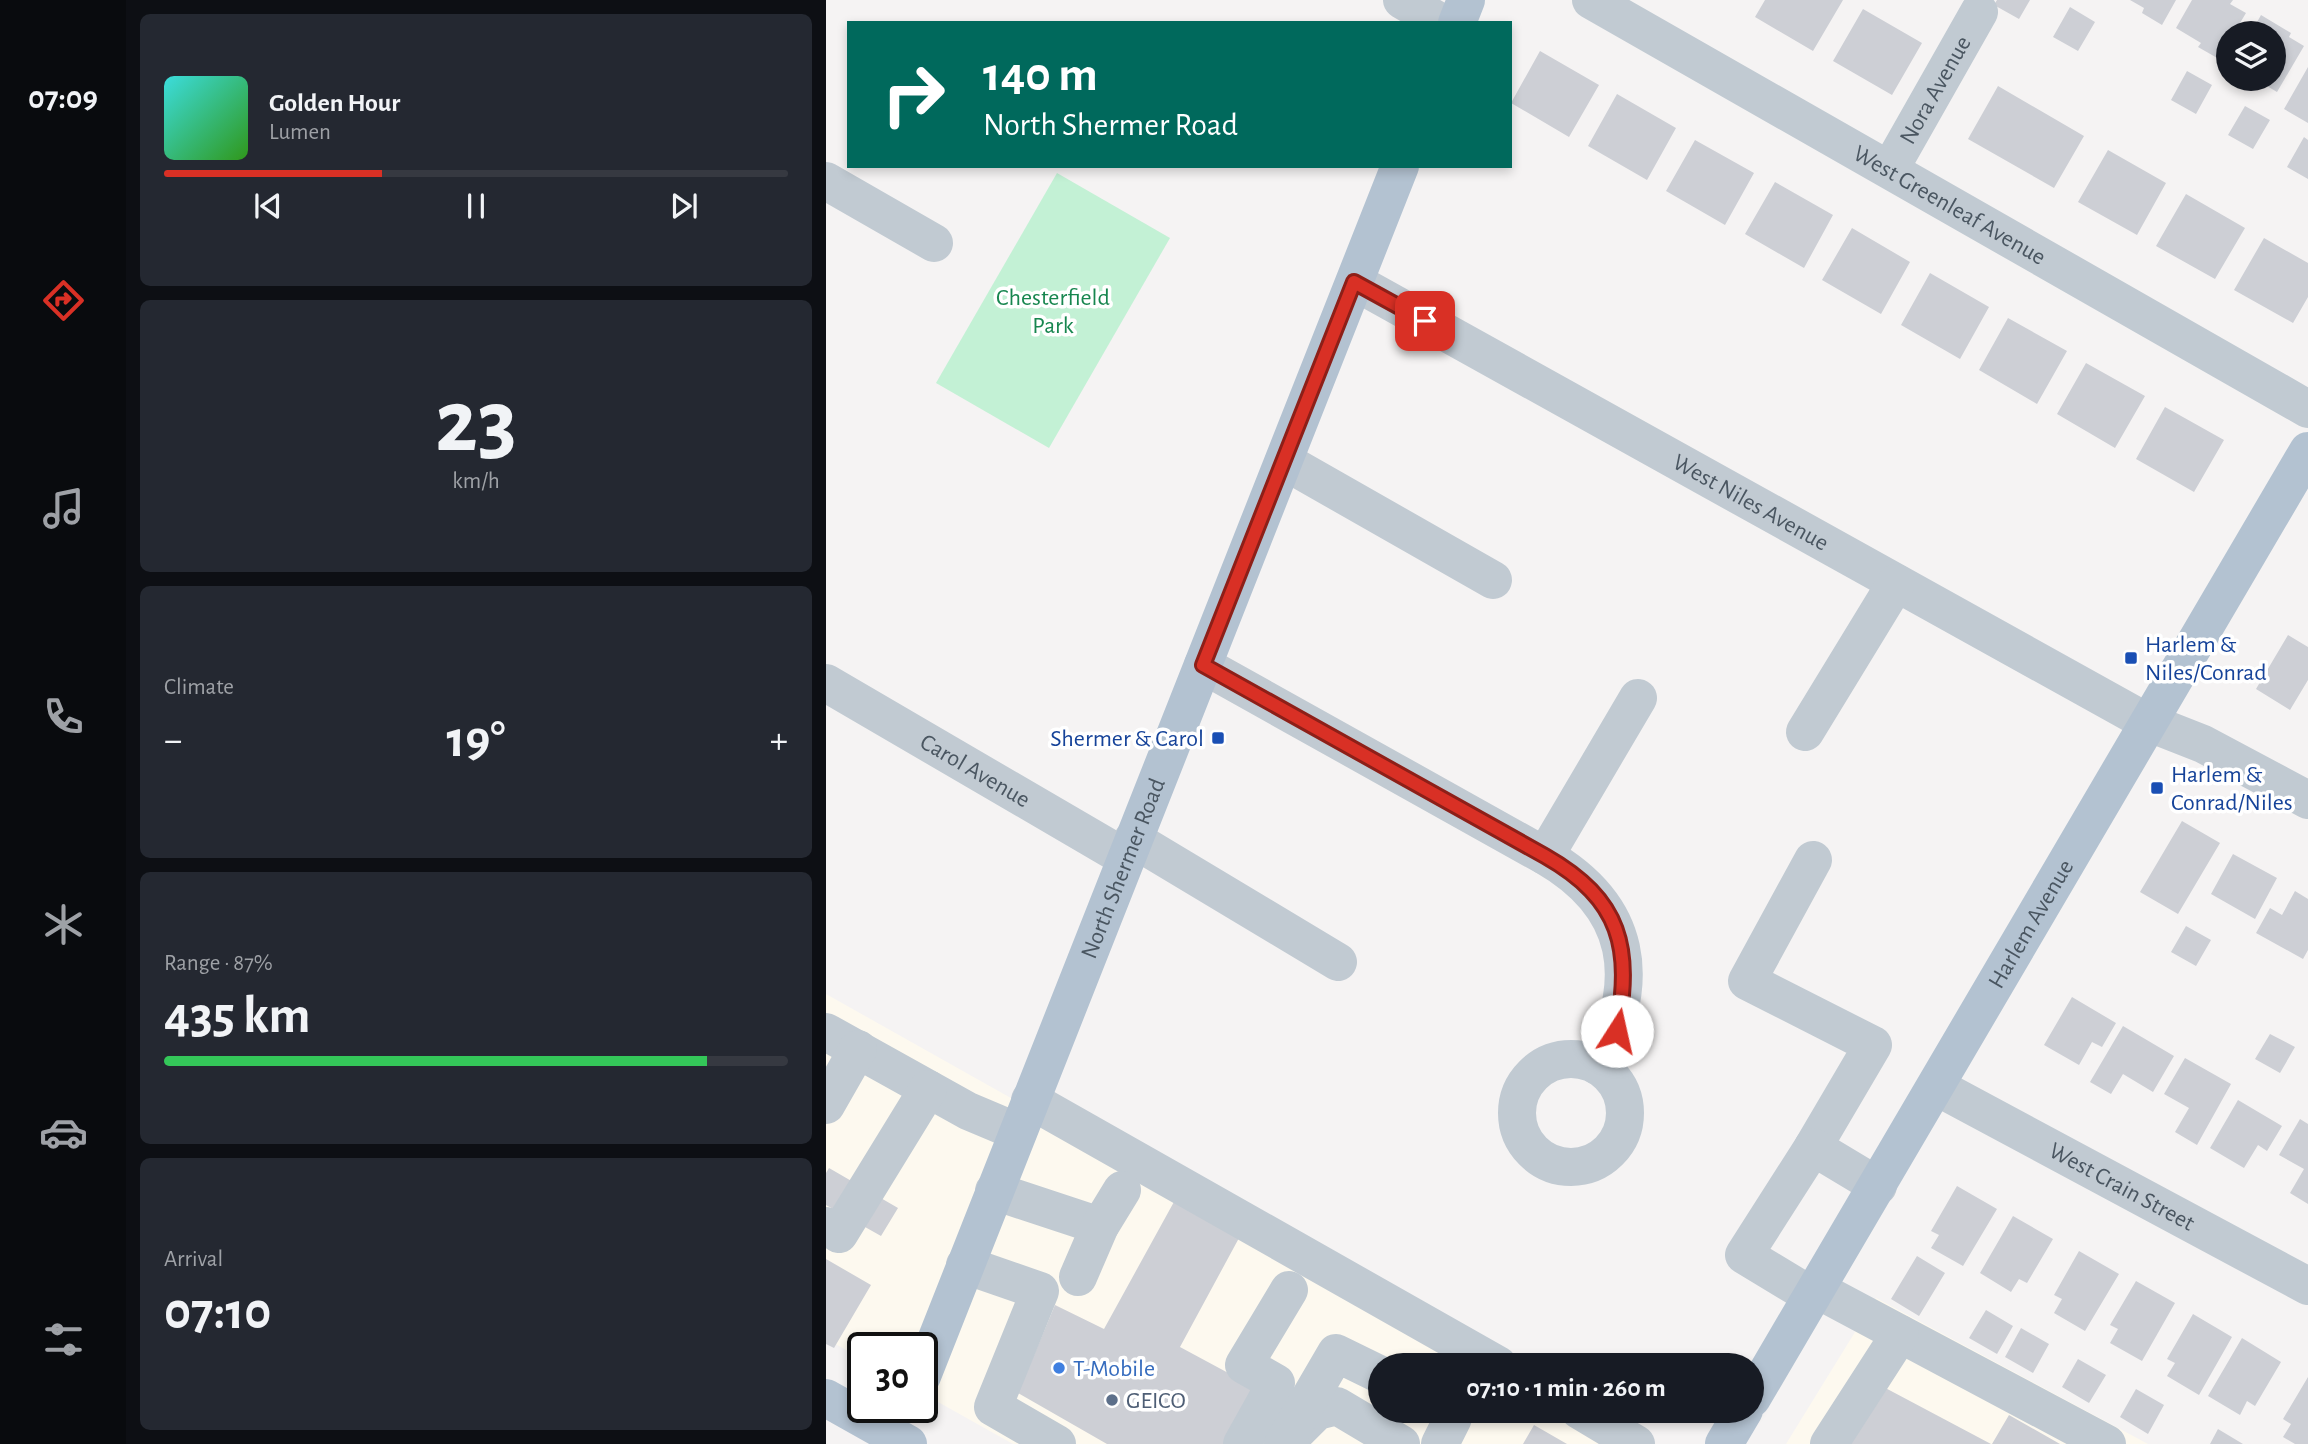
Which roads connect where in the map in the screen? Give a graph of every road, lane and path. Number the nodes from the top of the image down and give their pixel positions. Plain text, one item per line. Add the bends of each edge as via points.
1 (1402, 0) edge
2 (1466, 0) edge
3 (1591, 0) edge
4 (1979, 12) dead end
5 (1438, 21) edge
6 (1458, 21) edge
7 (1399, 168) edge
8 (1890, 169) junction
9 (826, 181) edge
10 (934, 243) dead end
11 (1354, 282) junction
12 (2308, 409) edge
13 (2308, 451) edge
14 (1283, 461) junction
15 (1493, 580) dead end
16 (1896, 583) junction
17 (1203, 665) junction
18 (826, 683) edge
19 (1639, 698) dead end
20 (2147, 722) junction
21 (1805, 732) dead end
22 (2308, 800) edge
23 (1130, 849) junction
24 (1545, 856) junction
25 (1813, 860) dead end
26 (1338, 962) dead end
27 (842, 1040) edge
28 (1598, 1066) dead end
29 (1937, 1087) junction
30 (928, 1089) junction
31 (826, 1105) edge
32 (1024, 1116) junction
33 (1813, 1147) junction
34 (1878, 1186) junction
35 (1122, 1190) dead end
36 (994, 1191) junction
37 (826, 1226) edge
38 (1100, 1226) junction
39 (965, 1265) junction
40 (1078, 1277) dead end
41 (2308, 1286) edge
42 (1289, 1290) dead end
43 (1814, 1293) junction
44 (1900, 1334) junction
45 (938, 1335) edge
46 (1475, 1353) edge
47 (1368, 1369) edge
48 (1764, 1378) edge
49 (826, 1398) edge
50 (1450, 1423) edge
51 (1600, 1423) edge
52 (1736, 1423) edge
53 (903, 1433) edge
54 (1057, 1444) edge
55 (1242, 1444) edge
56 (1284, 1444) edge
57 (1401, 1444) edge
58 (1440, 1444) edge
59 (1636, 1444) edge
60 (1724, 1444) edge
61 (1829, 1444) edge
62 (2106, 1444) edge

1 - 5 street
2 - 6 main road
3 - 8 street, West Greenleaf Avenue
4 - 8 street, Nora Avenue
7 - 11 main road, North Shermer Road
8 - 12 street, West Greenleaf Avenue
9 - 10 street
11 - 14 main road, North Shermer Road
11 - 16 street, West Niles Avenue
13 - 20 main road, Harlem Avenue
14 - 15 street
14 - 17 main road, North Shermer Road
16 - 20 street, West Niles Avenue
16 - 21 street
17 - 23 main road, North Shermer Road
17 - 24 street
18 - 23 street, Carol Avenue
19 - 24 street
20 - 22 street, West Niles Avenue via 2203,744
20 - 29 main road, Harlem Avenue
23 - 26 street, Carol Avenue
23 - 32 main road, North Shermer Road
24 - 28 street via 1584,882 1616,929 1623,956 1625,987 1617,1031
25 - 33 street via 1746,981 1872,1045
27 - 30 street
27 - 31 street
29 - 34 main road, Harlem Avenue
29 - 41 street, West Crain Street
30 - 32 street via 968,1111
30 - 37 street via 839,1234
32 - 36 main road, North Shermer Road
32 - 46 street
33 - 34 street
33 - 43 street via 1744,1255
34 - 43 main road, Harlem Avenue
35 - 38 street
36 - 38 street
36 - 39 main road, North Shermer Road
38 - 40 street
39 - 45 main road, North Shermer Road
39 - 54 street via 1040,1291 993,1407
42 - 55 street via 1244,1365 1276,1383
43 - 44 street
43 - 48 main road, Harlem Avenue
44 - 61 street
44 - 62 street
47 - 56 street via 1336,1353
49 - 53 main road
50 - 58 street
51 - 59 street
52 - 60 main road
56 - 57 street via 1317,1411 1337,1406

